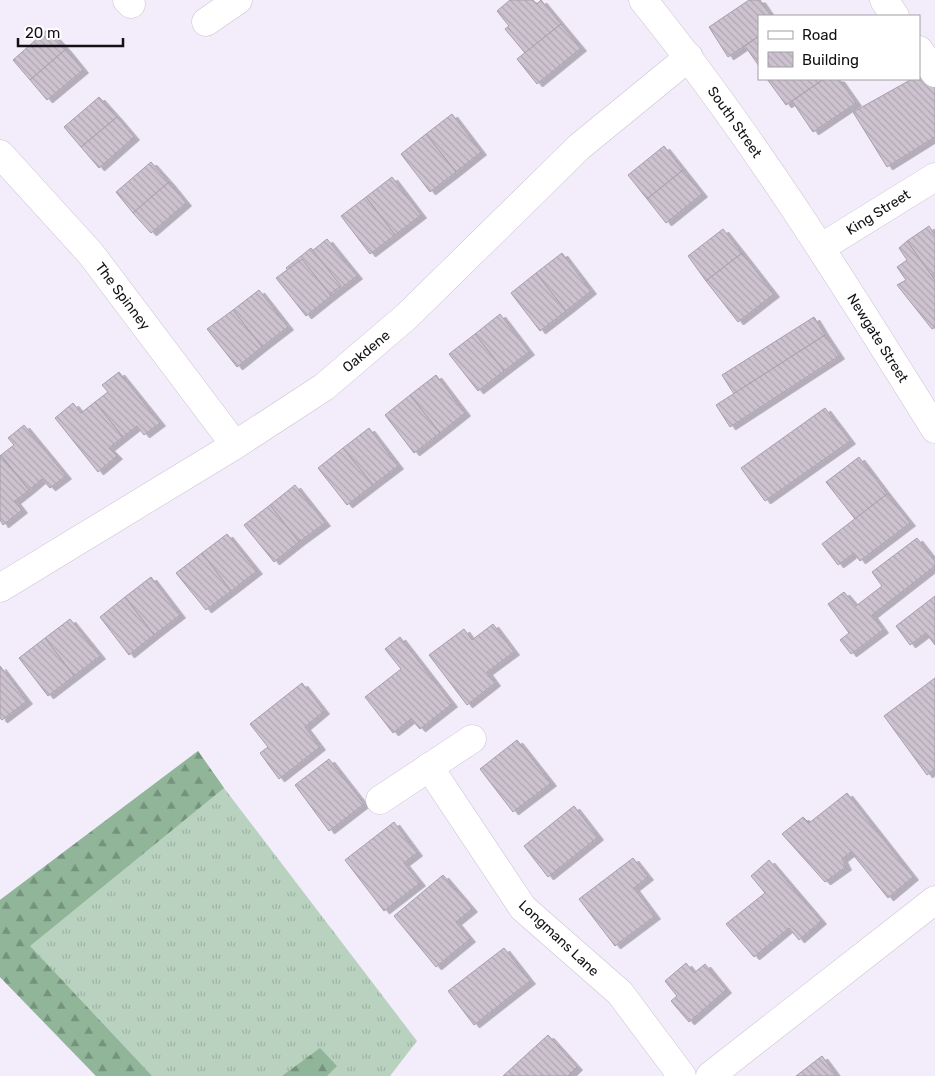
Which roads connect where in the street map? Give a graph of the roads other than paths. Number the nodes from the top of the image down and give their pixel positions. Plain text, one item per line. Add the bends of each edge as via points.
1 (238, 0) edge
2 (643, 0) edge
3 (884, 0) edge
4 (894, 15) edge
5 (206, 22) dead end
6 (920, 51) edge
7 (689, 57) junction
8 (935, 73) edge
9 (0, 154) edge
10 (935, 178) edge
11 (822, 247) junction
12 (935, 430) edge
13 (235, 445) junction
14 (0, 588) edge
15 (472, 739) dead end
16 (429, 767) junction
17 (380, 800) dead end
18 (935, 900) edge
19 (682, 1076) edge
20 (710, 1076) edge

1 - 5 street
2 - 7 street, South Street
3 - 4 street
6 - 8 street
7 - 11 street, South Street
7 - 13 street, Oakdene via 579,147 392,329 324,387
9 - 13 street, The Spinney via 91,254
10 - 11 street, King Street
11 - 12 street, Newgate Street
13 - 14 street, Oakdene
15 - 16 street
16 - 17 street
16 - 19 street, Longmans Lane via 523,908 620,993
18 - 20 street

